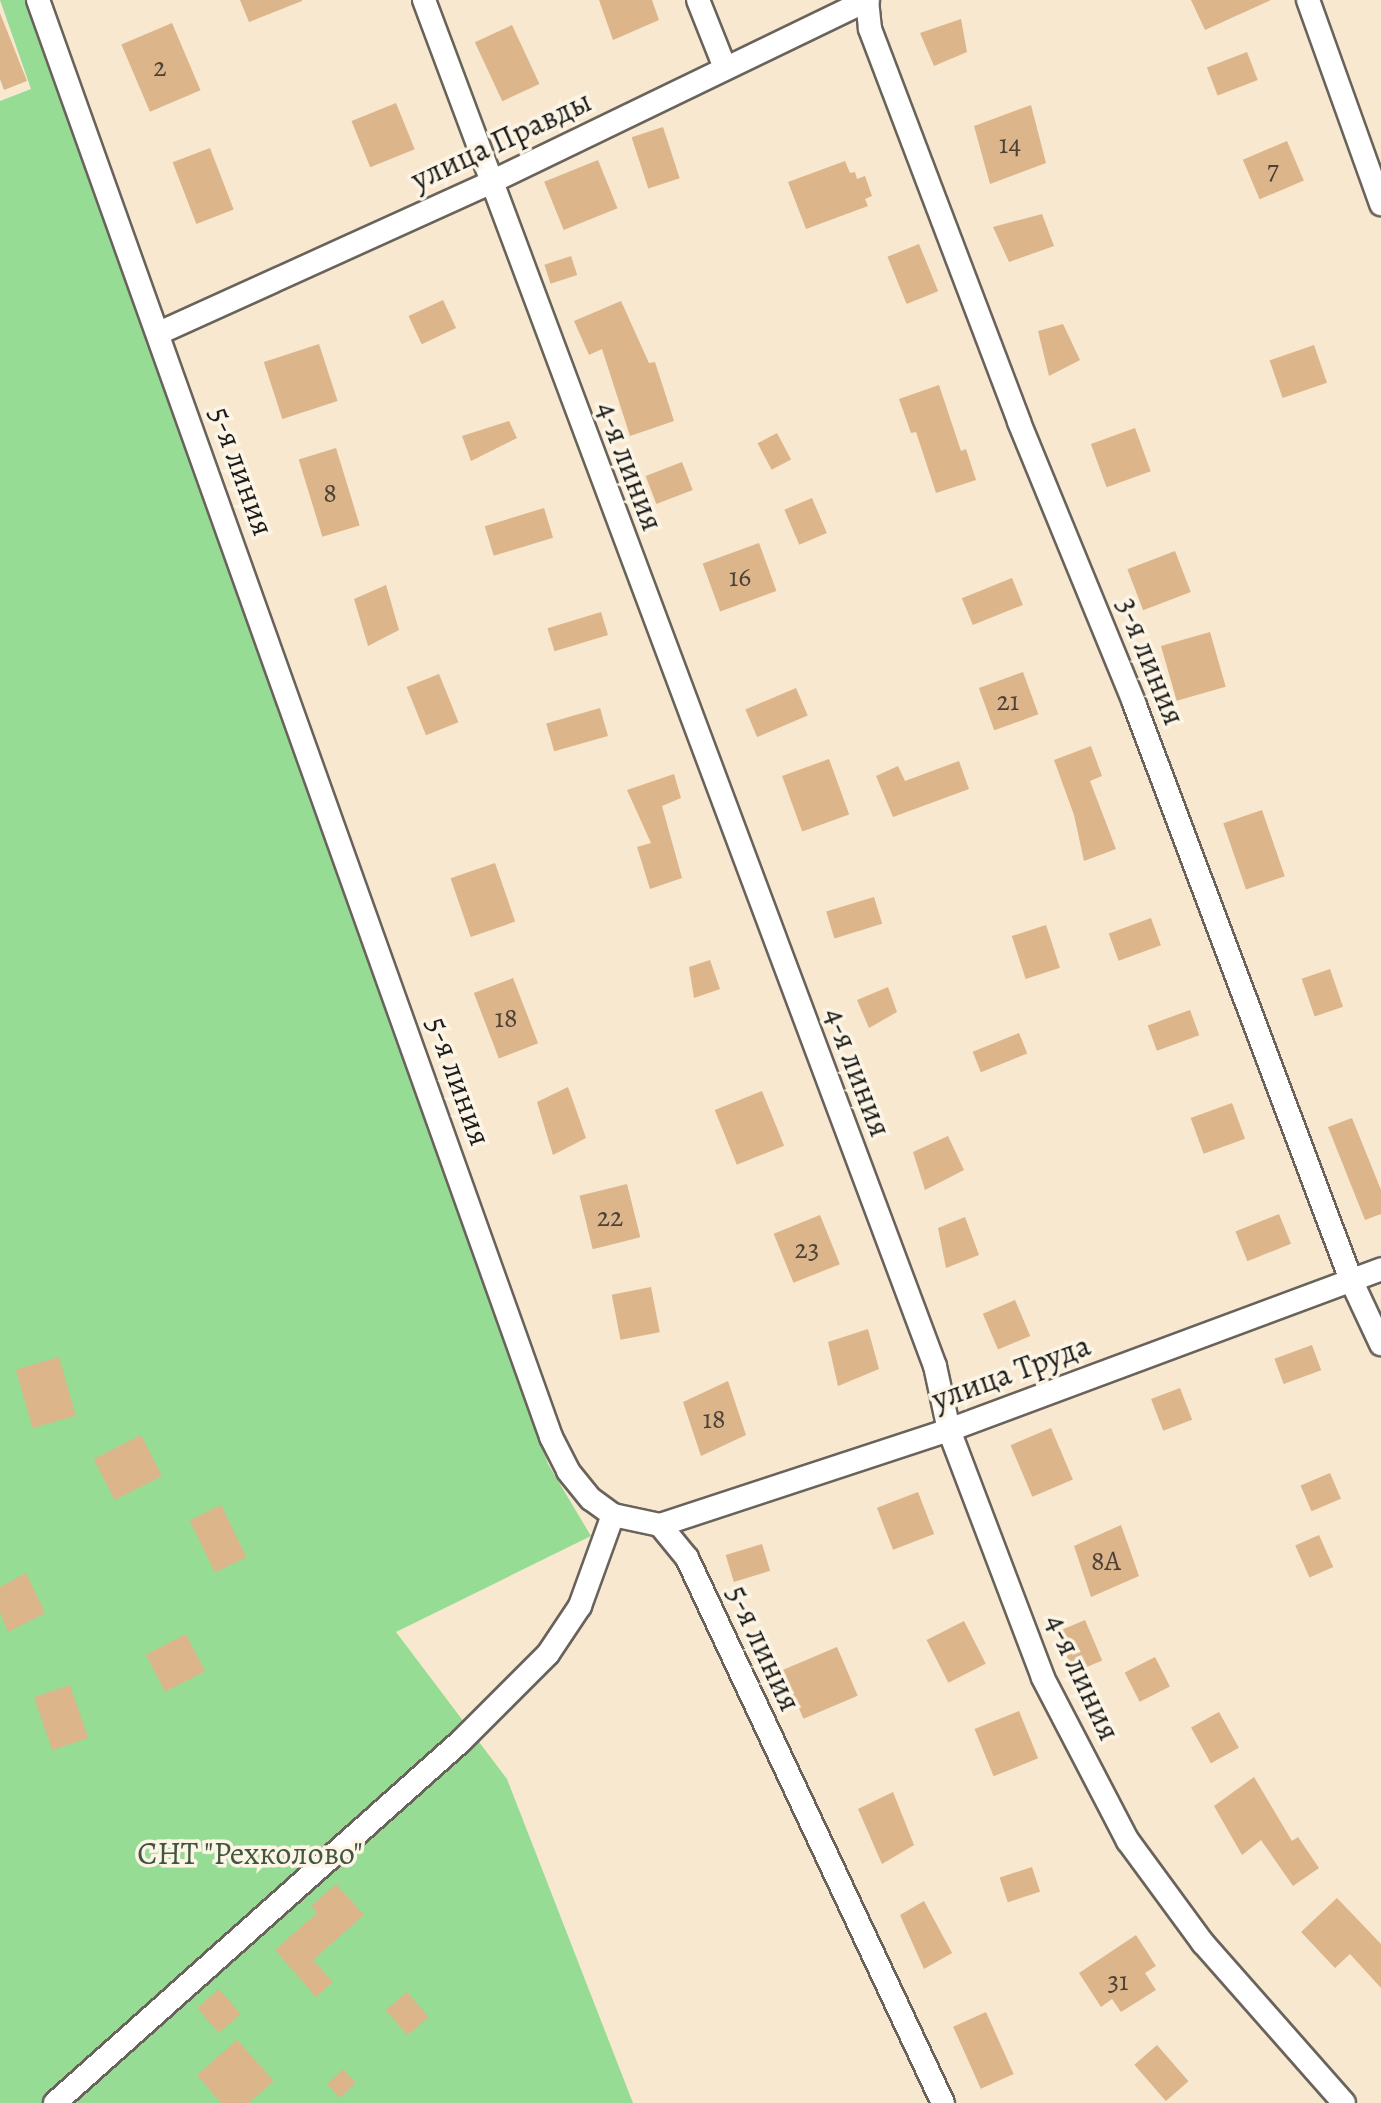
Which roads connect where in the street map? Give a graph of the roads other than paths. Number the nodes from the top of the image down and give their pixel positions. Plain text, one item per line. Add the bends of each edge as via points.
1 (38, 0) edge
2 (424, 0) edge
3 (698, 0) edge
4 (867, 0) edge
5 (1308, 0) edge
6 (725, 68) junction
7 (489, 183) junction
8 (1381, 204) edge
9 (159, 333) junction
10 (1381, 1269) edge
11 (1351, 1280) junction
12 (1381, 1344) edge
13 (949, 1430) junction
14 (613, 1515) junction
15 (660, 1525) junction
16 (55, 2103) edge
17 (943, 2103) edge
18 (1344, 2103) edge

1 - 9 street, 5-я линия
2 - 7 street, 4-я линия
3 - 6 street
4 - 6 street, улица Правды
4 - 11 street, 3-я линия via 881,59 1019,422 1134,703
5 - 8 street
6 - 7 street, улица Правды
7 - 9 street, улица Правды
7 - 13 street, 4-я линия via 935,1366
9 - 14 street, 5-я линия via 551,1437 568,1471
10 - 11 street, улица Труда
11 - 12 street, 3-я линия
11 - 13 street, улица Труда
13 - 15 street, улица Труда
13 - 18 street, 4-я линия via 1043,1678 1128,1841 1203,1943
14 - 15 street, 5-я линия
14 - 16 street via 580,1606 548,1654 461,1741
15 - 17 street, 5-я линия via 687,1558

